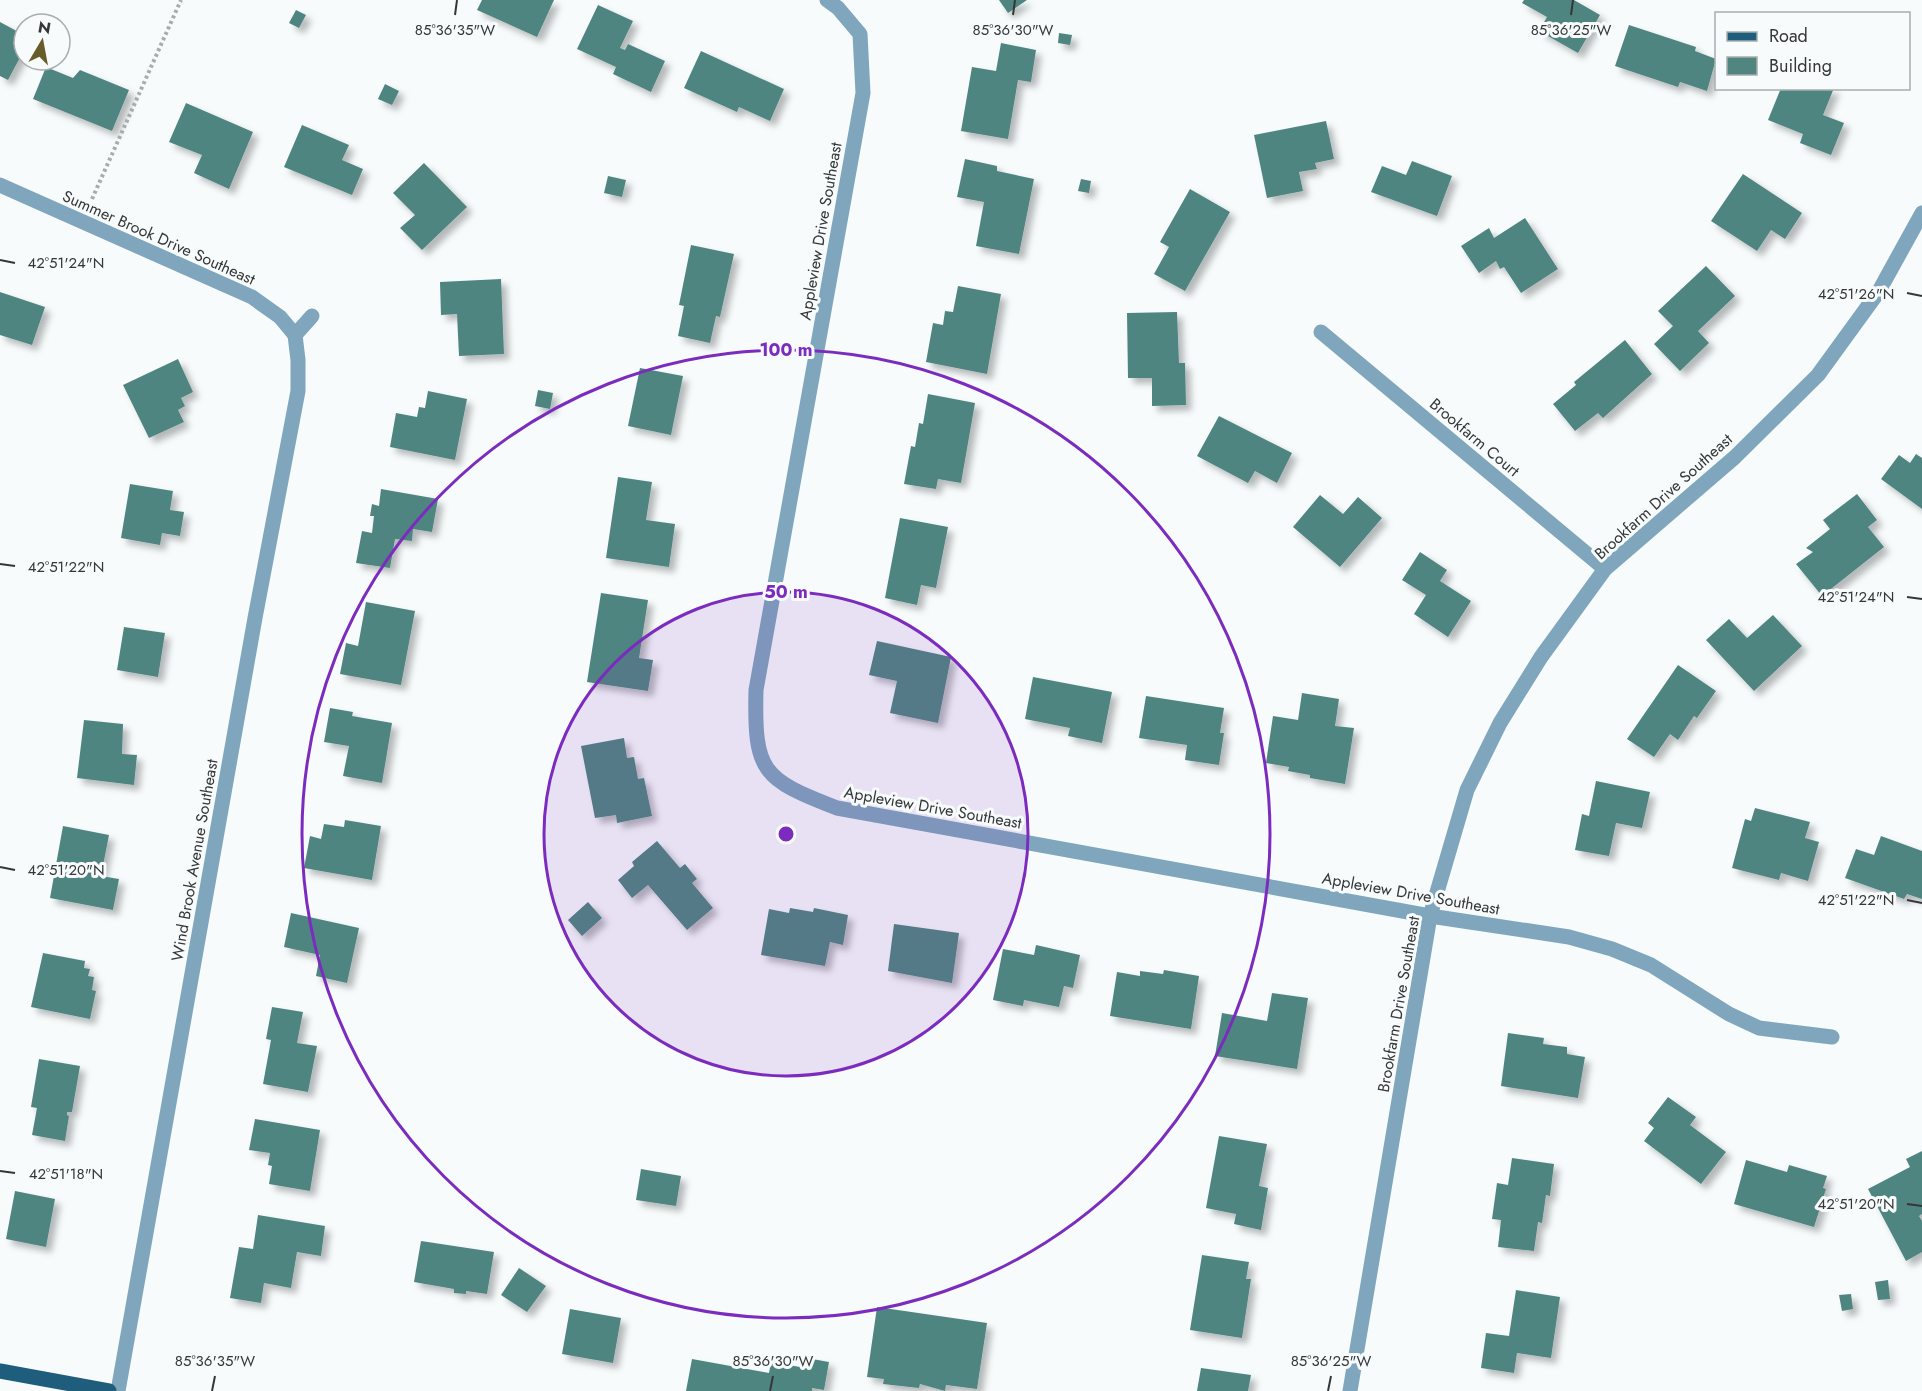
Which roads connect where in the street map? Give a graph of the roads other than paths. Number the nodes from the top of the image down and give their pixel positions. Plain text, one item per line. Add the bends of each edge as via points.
1 (827, 0) edge
2 (0, 185) edge
3 (1922, 213) edge
4 (312, 316) dead end
5 (1321, 332) dead end
6 (295, 335) junction
7 (1605, 569) junction
8 (1430, 916) junction
9 (1832, 1037) dead end
10 (0, 1371) edge
11 (110, 1391) edge
12 (118, 1391) edge
13 (1350, 1391) edge

1 - 8 street, Appleview Drive Southeast via 860,34 863,93 756,690 755,731 763,766 790,789 837,808
2 - 6 street, Summer Brook Drive Southeast via 252,297 280,317
3 - 7 street, Brookfarm Drive Southeast via 1879,291 1818,375 1735,457
4 - 6 street
5 - 7 street, Brookfarm Court
6 - 12 street, Wind Brook Avenue Southeast via 298,391
7 - 8 street, Brookfarm Drive Southeast via 1541,657 1500,723 1467,790
8 - 9 street, Appleview Drive Southeast via 1569,937 1612,949 1651,965 1729,1014 1759,1028
8 - 13 street, Brookfarm Drive Southeast
10 - 11 main road

